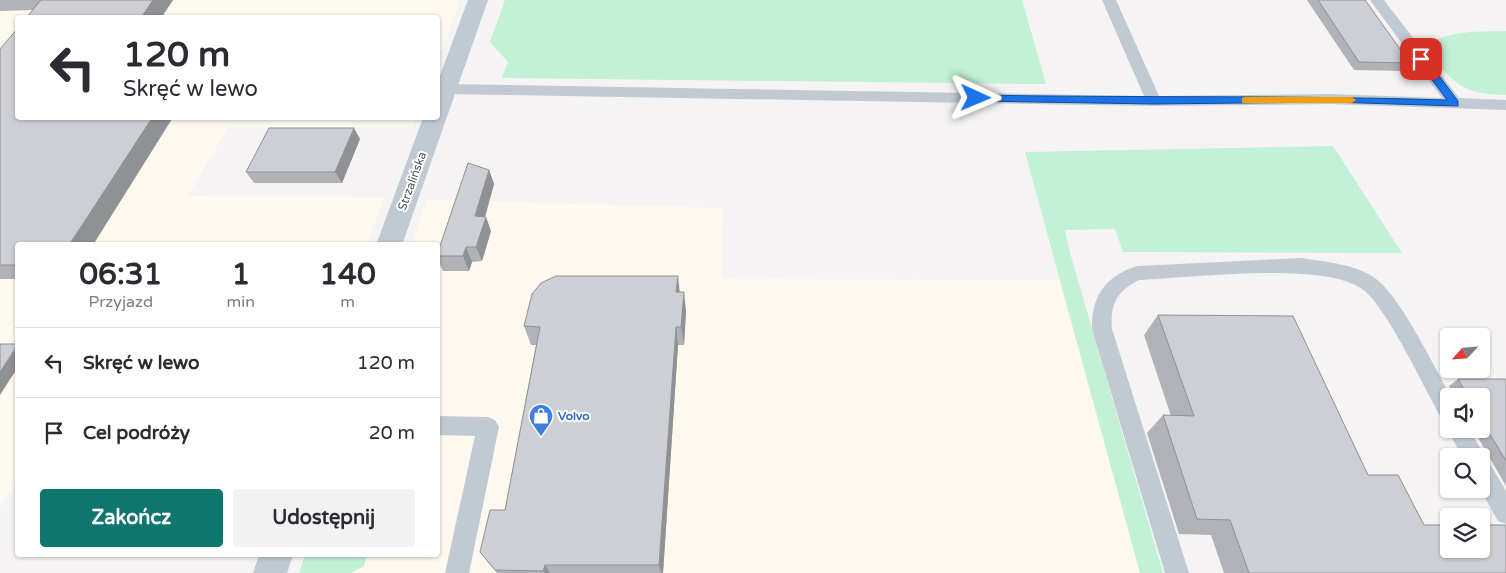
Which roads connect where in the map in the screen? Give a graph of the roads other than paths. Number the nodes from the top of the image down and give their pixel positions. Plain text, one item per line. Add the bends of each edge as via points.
1 (478, 0) edge
2 (1109, 0) edge
3 (1377, 0) edge
4 (446, 89) junction
5 (1154, 101) junction
6 (1454, 104) junction
7 (1506, 105) edge
8 (440, 106) edge
9 (434, 120) edge
10 (390, 242) edge
11 (1440, 396) edge
12 (440, 426) edge
13 (1490, 485) edge
14 (1506, 513) edge
15 (275, 557) edge
16 (270, 573) edge
17 (457, 573) edge
18 (1177, 573) edge

1 - 4 street
2 - 5 lane
3 - 6 lane
4 - 5 lane
4 - 8 street
5 - 6 lane via 1330,99
6 - 7 lane
9 - 10 street, Strzalińska
11 - 18 lane via 1388,305 1370,284 1357,277 1302,265 1137,273 1120,280 1104,301 1102,329
12 - 17 lane via 488,426
13 - 14 lane
15 - 16 street

